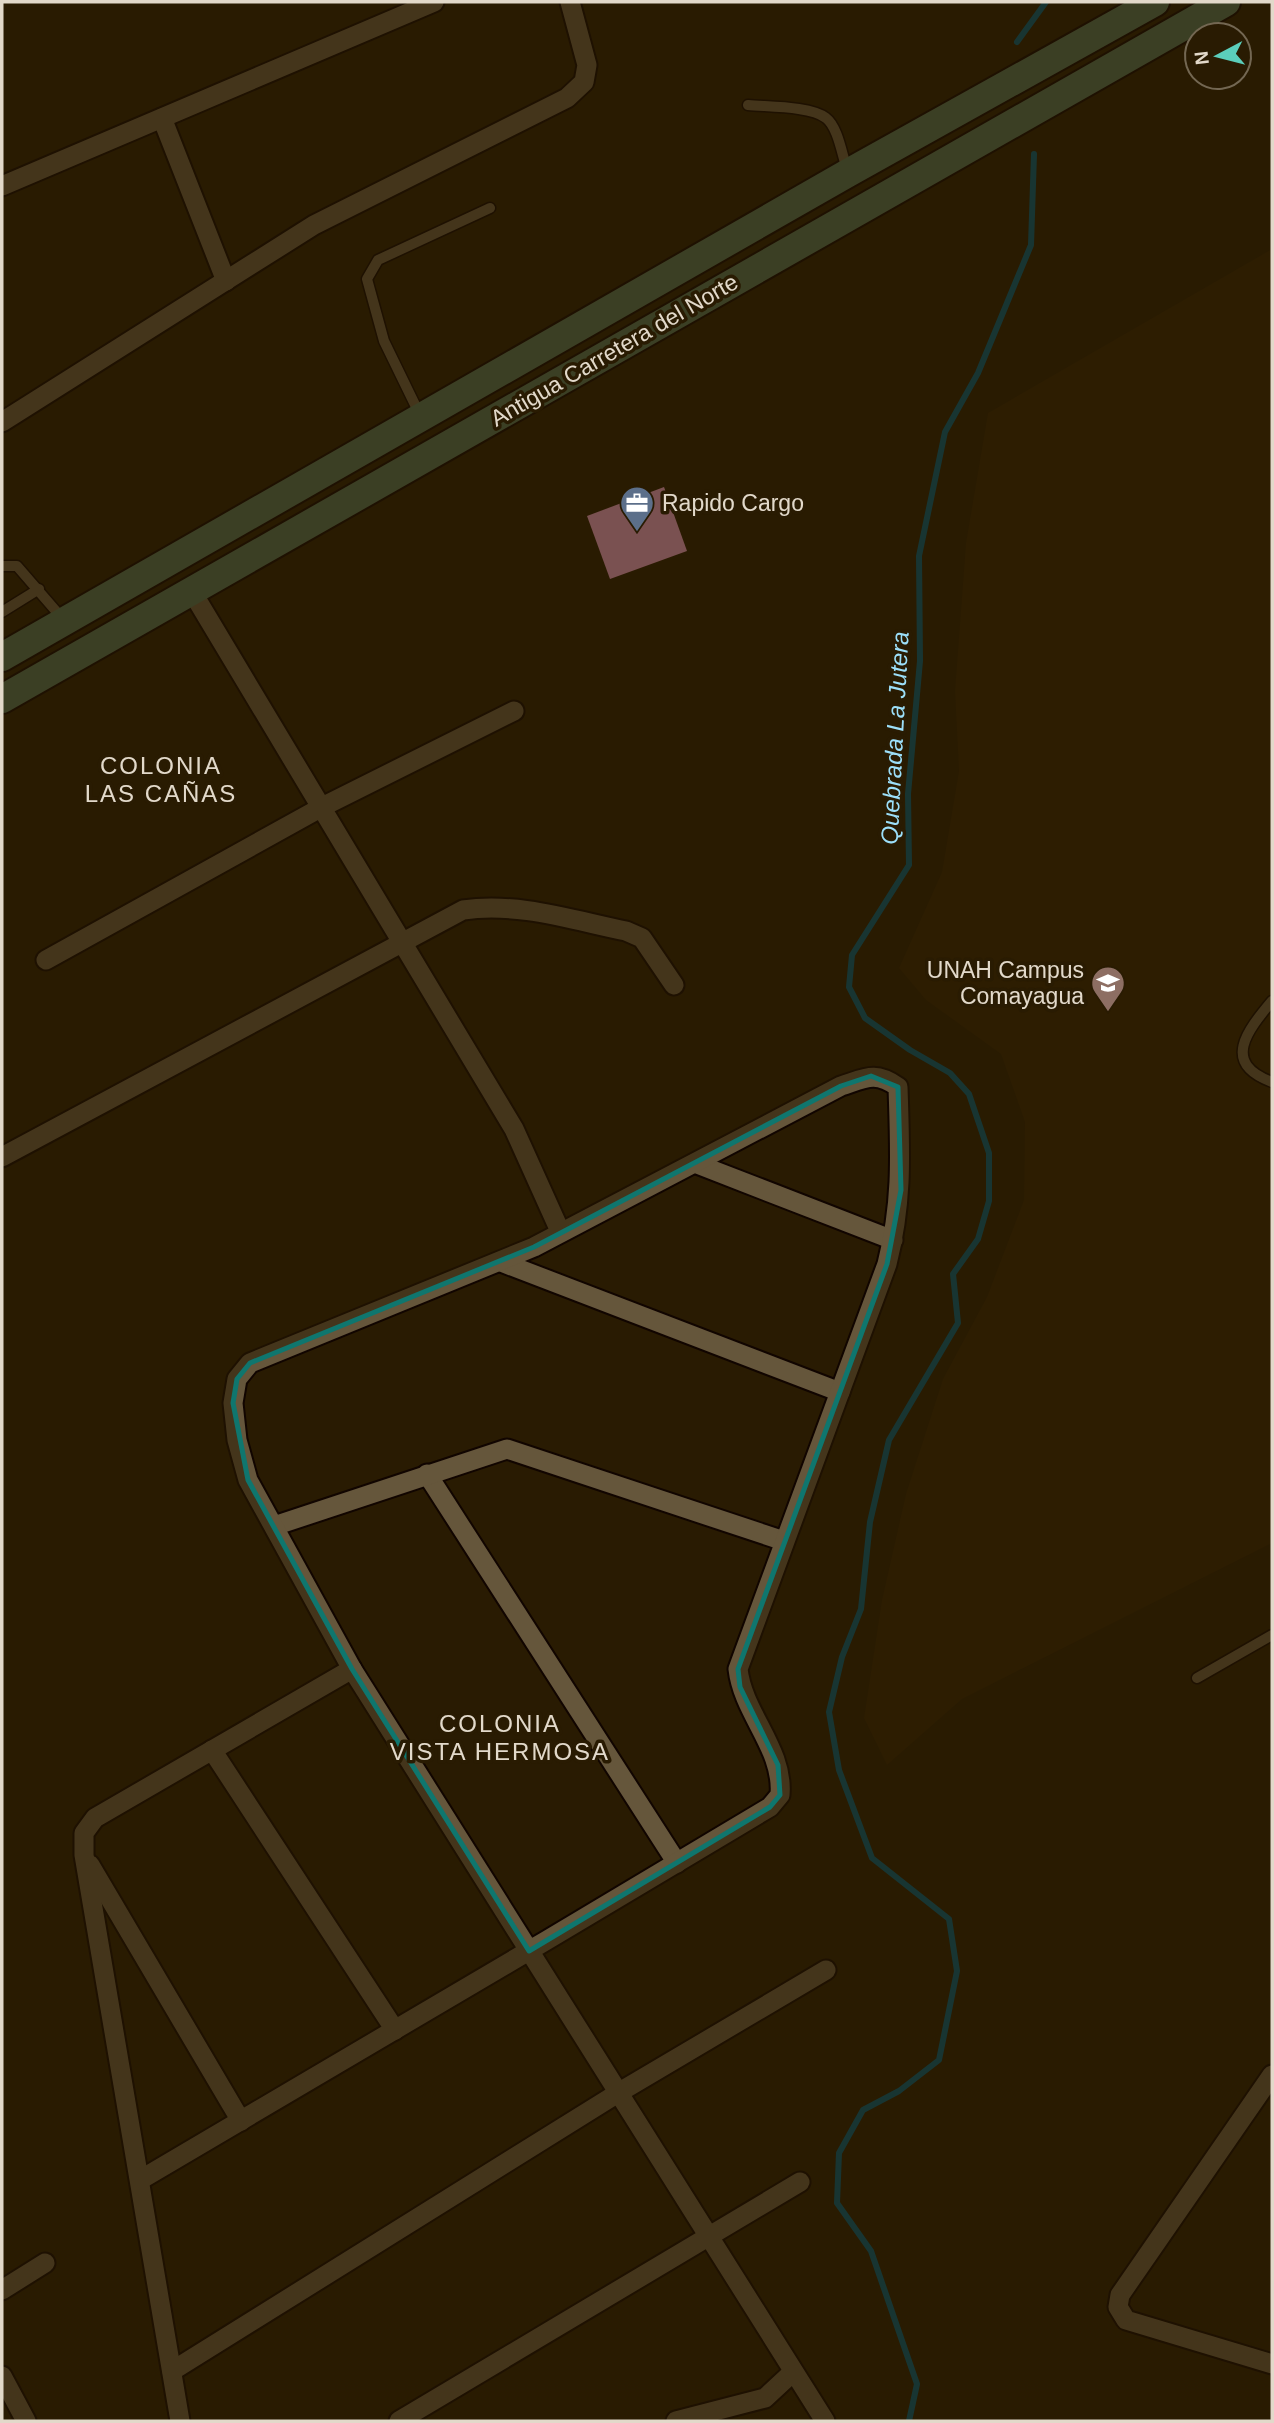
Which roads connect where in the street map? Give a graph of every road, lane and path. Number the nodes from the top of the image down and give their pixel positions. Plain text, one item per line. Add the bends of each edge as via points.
1 (434, 2) edge
2 (569, 2) edge
3 (1155, 2) edge
4 (1226, 2) edge
5 (748, 105) dead end
6 (162, 118) junction
7 (848, 173) junction
8 (2, 186) edge
9 (490, 208) dead end
10 (226, 281) junction
11 (422, 418) junction
12 (2, 422) edge
13 (2, 566) edge
14 (39, 589) junction
15 (191, 590) junction
16 (2, 612) edge
17 (64, 622) junction
18 (2, 657) edge
19 (2, 698) edge
20 (514, 711) dead end
21 (322, 807) junction
22 (403, 941) junction
23 (46, 960) dead end
24 (674, 985) dead end
25 (1272, 1001) edge
26 (1268, 1012) edge
27 (1272, 1082) edge
28 (2, 1157) edge
29 (697, 1164) junction
30 (560, 1231) junction
31 (893, 1240) junction
32 (501, 1262) junction
33 (840, 1392) junction
34 (427, 1474) junction
35 (274, 1526) junction
36 (784, 1541) junction
37 (1272, 1635) edge
38 (352, 1669) junction
39 (1197, 1678) dead end
40 (212, 1750) junction
41 (84, 1855) junction
42 (677, 1863) junction
43 (529, 1951) junction
44 (826, 1970) dead end
45 (395, 2030) junction
46 (1272, 2076) edge
47 (618, 2093) junction
48 (241, 2121) junction
49 (140, 2180) junction
50 (800, 2182) dead end
51 (708, 2237) junction
52 (45, 2263) dead end
53 (2, 2290) edge
54 (1272, 2364) edge
55 (172, 2371) junction
56 (793, 2372) junction
57 (2, 2376) edge
58 (26, 2421) edge
59 (180, 2421) edge
60 (399, 2421) edge
61 (676, 2421) edge
62 (825, 2421) edge

1 - 6 street
2 - 10 street via 587,65 584,82 567,99 314,225
3 - 7 main road, Antigua Carretera del Norte
4 - 15 main road, Antigua Carretera del Norte
5 - 7 lane via 809,111 827,118
6 - 8 street
6 - 10 street
7 - 11 main road, Antigua Carretera del Norte
9 - 11 lane via 378,260 367,279 384,341
10 - 12 street
11 - 17 main road, Antigua Carretera del Norte
13 - 14 lane via 17,566
14 - 16 lane
14 - 17 lane
15 - 19 main road, Antigua Carretera del Norte
15 - 21 street
17 - 18 main road, Antigua Carretera del Norte
20 - 21 street
21 - 22 street
21 - 23 street
22 - 24 street via 463,910 488,906 518,909 642,938
22 - 28 street
22 - 30 street via 514,1129
25 - 26 lane
26 - 27 lane via 1242,1048 1241,1058 1248,1070
29 - 30 street
29 - 31 street
29 - 31 street via 841,1086 871,1076 885,1077 898,1087 901,1190
30 - 32 street
31 - 33 street
32 - 33 street
32 - 35 street via 250,1363 237,1379 233,1404 237,1440 248,1480
33 - 36 street
34 - 35 street
34 - 36 street via 507,1449
34 - 42 street
35 - 38 street
36 - 42 street via 738,1670 740,1687 778,1765 780,1795 770,1807
37 - 39 lane
38 - 40 street
38 - 43 street
40 - 41 street via 94,1818 84,1833
40 - 45 street
41 - 48 street
41 - 49 street
42 - 43 street
43 - 45 street
43 - 47 street
44 - 47 street
45 - 48 street
46 - 54 street via 1120,2295 1118,2307 1126,2320
47 - 51 street
47 - 55 street
48 - 49 street
49 - 55 street
50 - 51 street
51 - 56 street
51 - 60 street
52 - 53 street
55 - 59 street
56 - 61 street via 765,2398
56 - 62 street
57 - 58 street

